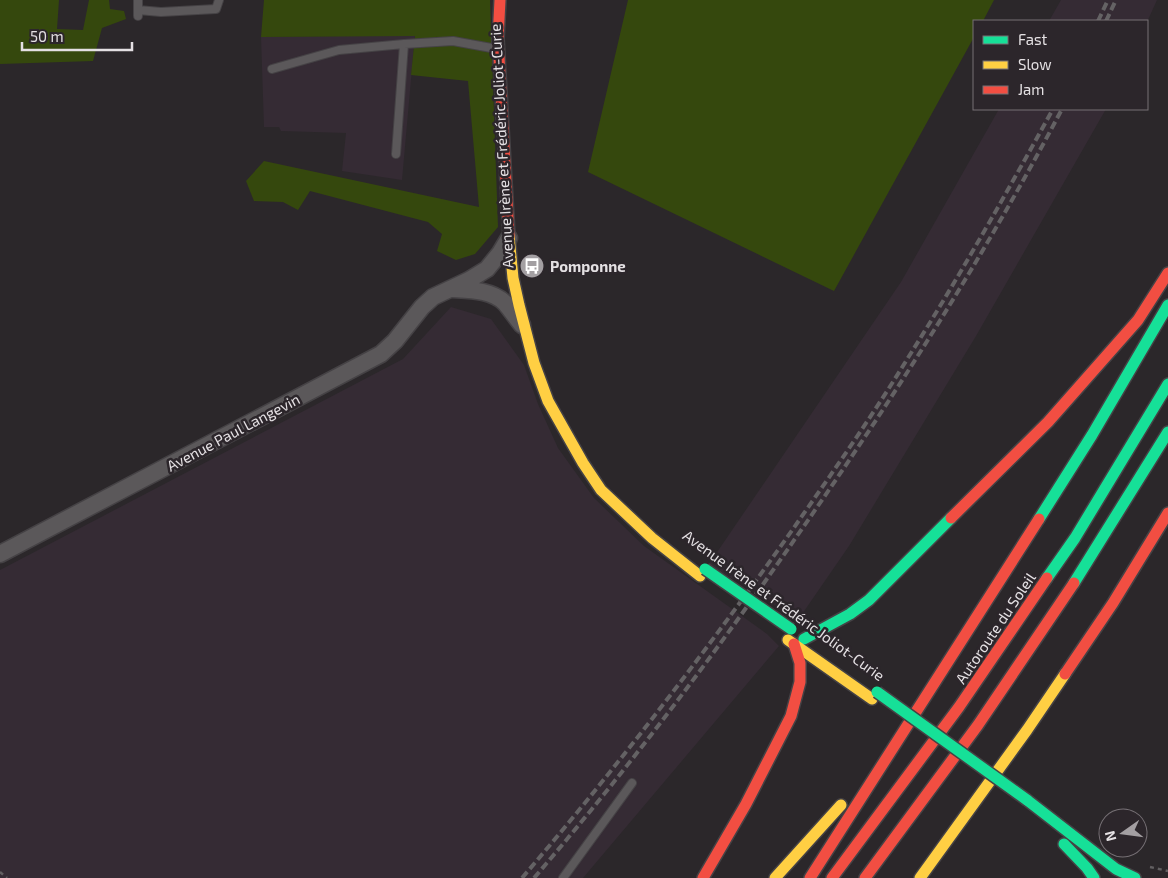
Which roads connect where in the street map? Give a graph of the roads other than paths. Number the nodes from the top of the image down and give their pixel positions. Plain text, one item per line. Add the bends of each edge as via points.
1 (138, 0) edge
2 (219, 0) edge
3 (500, 0) edge
4 (508, 0) edge
5 (404, 44) junction
6 (499, 50) junction
7 (272, 69) dead end
8 (396, 154) dead end
9 (509, 238) junction
10 (1168, 272) edge
11 (450, 289) junction
12 (1168, 305) edge
13 (525, 329) junction
14 (543, 351) dead end
15 (1168, 384) edge
16 (1168, 432) edge
17 (636, 508) dead end
18 (1168, 513) edge
19 (0, 554) edge
20 (703, 572) junction
21 (793, 638) junction
22 (929, 691) junction
23 (632, 783) dead end
24 (1024, 804) junction
25 (564, 878) edge
26 (703, 878) edge
27 (775, 878) edge
28 (810, 878) edge
29 (832, 878) edge
30 (865, 878) edge
31 (920, 878) edge
32 (1094, 878) edge
33 (1141, 878) edge

1 - 2 lane via 138,13 216,8
3 - 6 main road, Avenue Irène et Frédéric Joliot-Curie
4 - 14 main road, Avenue Irène et Frédéric Joliot-Curie via 520,247 530,305
5 - 6 lane via 453,41
5 - 7 lane via 339,50
5 - 8 lane
6 - 9 main road, Avenue Irène et Frédéric Joliot-Curie
9 - 11 street, Avenue Paul Langevin via 487,269
9 - 13 main road, Avenue Irène et Frédéric Joliot-Curie via 513,278
10 - 21 main road via 1138,320 1048,422 868,600 850,614
11 - 13 street via 489,294 504,302
11 - 19 street, Avenue Paul Langevin via 422,307 381,354
12 - 22 main road via 1092,435
13 - 20 main road, Avenue Irène et Frédéric Joliot-Curie via 548,401 601,490 652,538
15 - 29 main road, Autoroute du Soleil via 1075,538 959,707
16 - 30 main road via 1084,568 994,703
17 - 20 main road, Avenue Irène et Frédéric Joliot-Curie
18 - 31 main road via 1027,730
20 - 21 main road, Avenue Irène et Frédéric Joliot-Curie, bridge
21 - 24 main road, Avenue Irène et Frédéric Joliot-Curie, bridge
21 - 26 main road via 802,669 796,702 748,801
22 - 27 main road via 836,811
22 - 28 main road
23 - 25 lane
24 - 32 main road, Avenue Irène et Frédéric Joliot-Curie
24 - 33 main road, Avenue Irène et Frédéric Joliot-Curie via 1116,869

